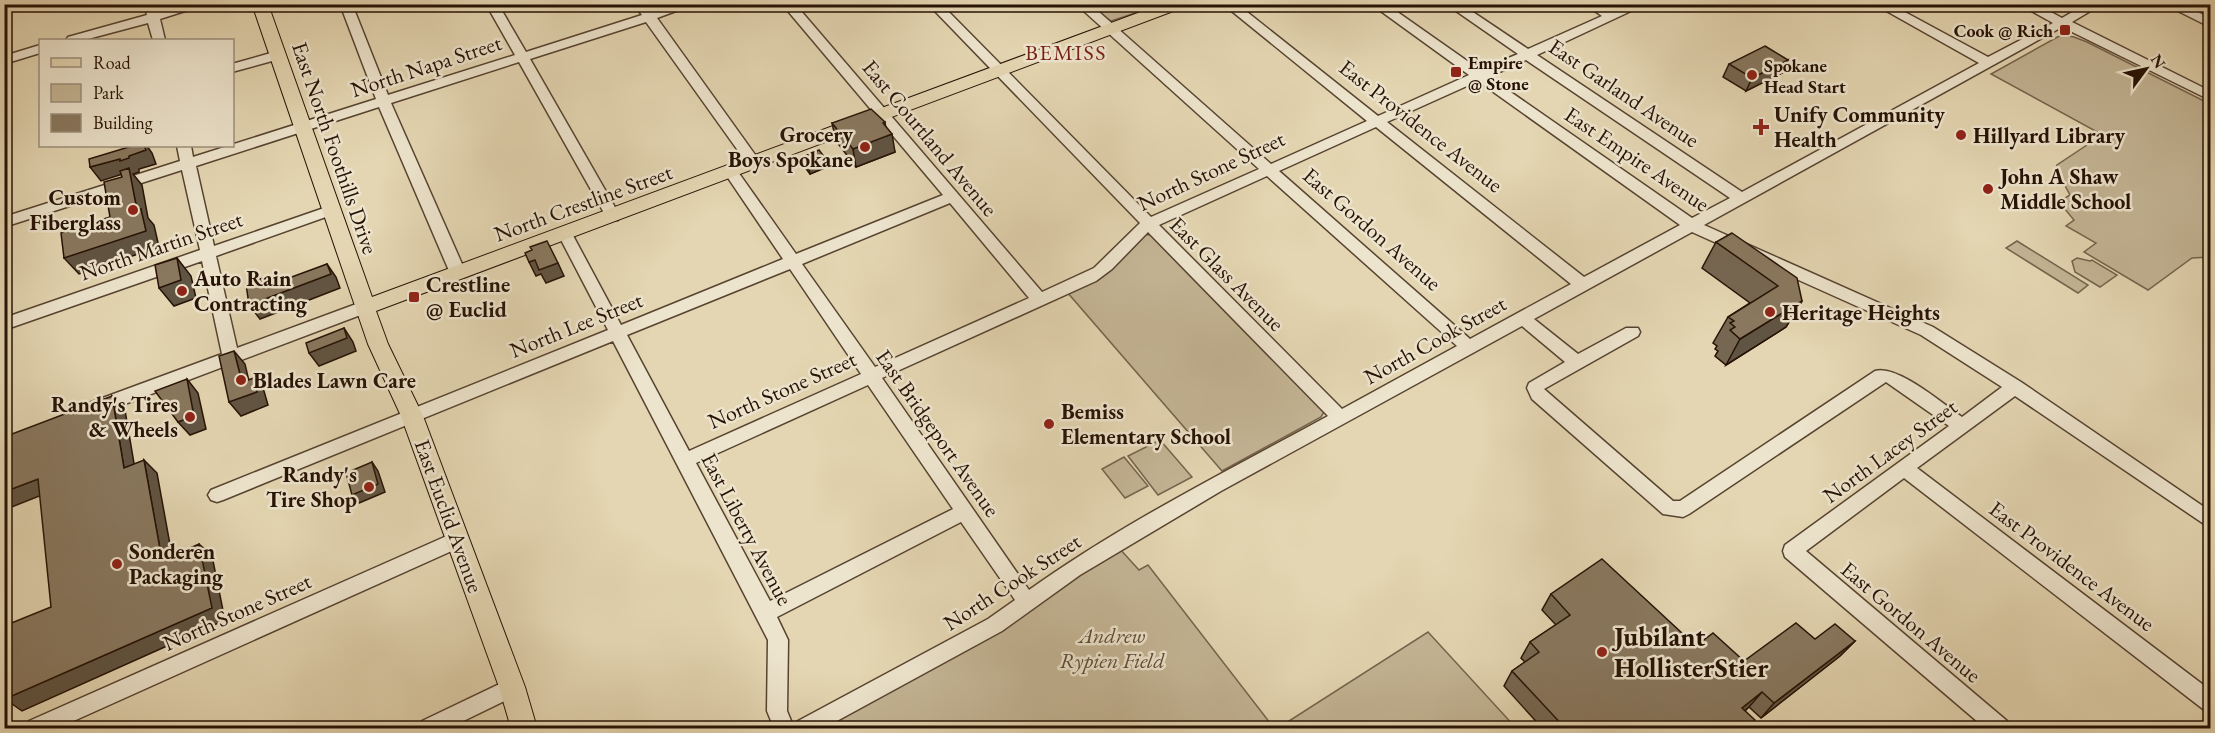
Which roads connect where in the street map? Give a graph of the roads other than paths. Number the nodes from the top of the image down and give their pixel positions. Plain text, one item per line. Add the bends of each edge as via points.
1 (150, 4) edge
2 (201, 4) edge
3 (260, 4) edge
4 (346, 4) edge
5 (492, 4) edge
6 (640, 4) edge
7 (689, 4) edge
8 (788, 4) edge
9 (934, 4) edge
10 (1082, 4) edge
11 (1178, 4) edge
12 (1229, 4) edge
13 (1377, 4) edge
14 (1452, 4) edge
15 (1591, 4) edge
16 (1640, 4) edge
17 (1880, 4) edge
18 (2025, 4) edge
19 (2096, 4) edge
20 (2170, 4) edge
21 (649, 17) junction
22 (1611, 17) junction
23 (153, 18) junction
24 (2062, 23) junction
25 (2211, 23) edge
26 (1110, 29) junction
27 (76, 39) edge
28 (159, 39) edge
29 (39, 50) edge
30 (278, 55) junction
31 (1527, 55) junction
32 (523, 57) junction
33 (4, 60) edge
34 (1989, 63) junction
35 (234, 67) edge
36 (1000, 71) junction
37 (1478, 76) junction
38 (2211, 96) edge
39 (384, 102) junction
40 (883, 115) junction
41 (1376, 122) junction
42 (302, 128) junction
43 (184, 147) edge
44 (754, 163) junction
45 (188, 164) junction
46 (1268, 170) junction
47 (731, 172) junction
48 (952, 197) junction
49 (1741, 198) junction
50 (332, 210) junction
51 (613, 216) junction
52 (4, 222) edge
53 (1148, 224) junction
54 (1691, 225) junction
55 (566, 234) junction
56 (208, 254) junction
57 (792, 261) junction
58 (458, 273) junction
59 (1583, 285) junction
60 (1039, 299) junction
61 (365, 307) junction
62 (1522, 318) junction
63 (4, 324) edge
64 (1632, 332) dead end
65 (617, 333) junction
66 (1468, 347) junction
67 (231, 357) junction
68 (1577, 363) junction
69 (871, 375) junction
70 (2015, 387) junction
71 (77, 415) edge
72 (412, 416) junction
73 (1340, 418) junction
74 (1962, 426) junction
75 (685, 460) junction
76 (1904, 468) junction
77 (217, 495) dead end
78 (964, 511) junction
79 (2211, 520) edge
80 (458, 539) junction
81 (1792, 551) joint
82 (1027, 602) junction
83 (766, 613) junction
84 (512, 687) junction
85 (2211, 702) edge
86 (36, 729) edge
87 (429, 729) edge
88 (524, 729) edge
89 (784, 729) edge
90 (805, 729) edge
91 (2000, 729) edge

1 - 23 street
2 - 23 street
3 - 30 main road, East North Foothills Drive
4 - 39 street
5 - 32 street
6 - 21 street
7 - 21 street, North Napa Street
8 - 40 street, East Courtland Avenue
9 - 36 street, East Glass Avenue
10 - 26 street, East Gordon Avenue
11 - 26 main road, North Crestline Street
12 - 41 street, East Providence Avenue
13 - 37 street, East Empire Avenue
14 - 31 street, East Garland Avenue
15 - 22 street
16 - 22 street, North Stone Street
17 - 34 street
18 - 24 street
19 - 24 street, North Cook Street
20 - 25 street
21 - 32 street, North Napa Street
21 - 44 street
22 - 31 street, North Stone Street
23 - 27 street
23 - 28 street
24 - 34 street, North Cook Street
24 - 38 street
26 - 36 main road, North Crestline Street
26 - 46 street, East Gordon Avenue
29 - 33 street
30 - 35 street
30 - 42 main road, East North Foothills Drive
31 - 37 street, North Stone Street
31 - 49 street, East Garland Avenue
32 - 39 street, North Napa Street
32 - 51 street
34 - 49 street, North Cook Street
36 - 40 main road, North Crestline Street
36 - 53 street, East Glass Avenue
37 - 41 street, North Stone Street
37 - 54 street, East Empire Avenue
39 - 42 street, North Napa Street
39 - 58 street
40 - 44 main road, North Crestline Street
40 - 48 street, East Courtland Avenue
41 - 46 street, North Stone Street
41 - 59 street, East Providence Avenue
42 - 45 street, North Napa Street
42 - 50 main road, East North Foothills Drive
43 - 45 street
44 - 47 main road, North Crestline Street
45 - 52 street, North Napa Street
45 - 56 street
46 - 53 street, North Stone Street
46 - 66 street, East Gordon Avenue
47 - 51 main road, North Crestline Street
47 - 57 street, East Bridgeport Avenue
48 - 57 street, North Lee Street
48 - 60 street, East Courtland Avenue
49 - 54 street, North Cook Street
50 - 56 street, North Martin Street
50 - 61 main road, East North Foothills Drive
51 - 55 main road, North Crestline Street
53 - 60 street, North Stone Street via 1102,271
53 - 73 street, East Glass Avenue
54 - 59 street, North Cook Street
54 - 70 street, East Empire Avenue via 1919,327
55 - 58 main road, North Crestline Street
55 - 65 street, East Liberty Avenue
56 - 63 street, North Martin Street
56 - 67 street
57 - 65 street, North Lee Street
57 - 69 street, East Bridgeport Avenue
58 - 61 main road, North Crestline Street
59 - 62 street, North Cook Street
60 - 69 street, North Stone Street
61 - 67 street, North Crestline Street
61 - 72 main road, East Euclid Avenue
62 - 66 street, North Cook Street
62 - 68 street
64 - 68 street
65 - 72 street, North Lee Street
65 - 75 street, East Liberty Avenue
66 - 73 street, North Cook Street
67 - 71 street, North Crestline Street
68 - 74 street via 1540,383 1536,388 1538,394 1670,509 1683,509 1881,375 1890,376
69 - 75 street, North Stone Street
69 - 78 street, East Bridgeport Avenue
70 - 74 street, North Lacey Street
70 - 79 street
72 - 77 street, North Lee Street
72 - 80 main road, East Euclid Avenue
73 - 82 street, North Cook Street via 1125,536
74 - 76 street, North Lacey Street
75 - 83 street, East Liberty Avenue
76 - 81 street, North Lacey Street
76 - 85 street, East Providence Avenue
78 - 82 street, East Bridgeport Avenue
78 - 83 street
80 - 84 main road, East Euclid Avenue
80 - 86 street, North Stone Street
81 - 91 street, East Gordon Avenue
82 - 90 street, North Cook Street via 995,625
83 - 89 street, East Liberty Avenue via 778,640 777,711
84 - 87 street
84 - 88 main road, East Euclid Avenue

